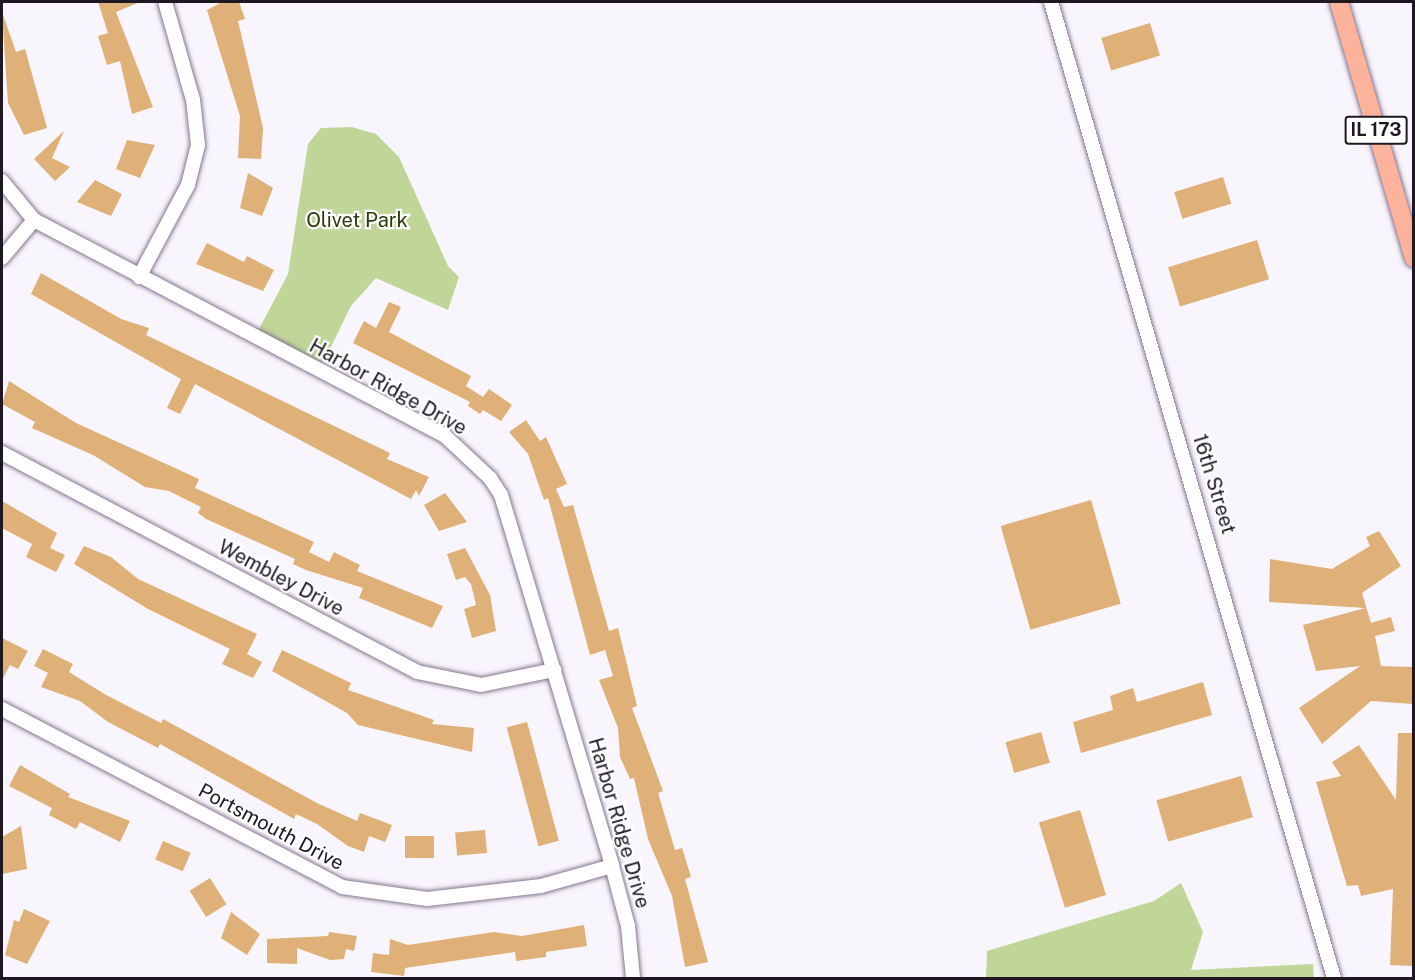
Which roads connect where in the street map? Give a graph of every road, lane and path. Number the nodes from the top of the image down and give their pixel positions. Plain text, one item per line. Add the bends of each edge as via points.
1 (165, 2) edge
2 (1051, 2) edge
3 (1339, 2) edge
4 (2, 181) edge
5 (34, 220) junction
6 (2, 258) edge
7 (1413, 258) edge
8 (139, 277) junction
9 (2, 453) edge
10 (554, 670) junction
11 (2, 710) edge
12 (612, 866) junction
13 (633, 978) edge
14 (1334, 978) edge

1 - 8 street via 193,100 198,145 188,185
2 - 14 street, 16th Street
3 - 7 main road, IL 173
4 - 5 street, Harbor Ridge Drive
5 - 6 street
5 - 8 street, Harbor Ridge Drive
8 - 10 street, Harbor Ridge Drive via 458,444 501,495
9 - 10 street, Wembley Drive via 417,672 481,685
10 - 12 street, Harbor Ridge Drive
11 - 12 street, Portsmouth Drive via 342,886 427,899 541,886
12 - 13 street, Harbor Ridge Drive via 628,926

